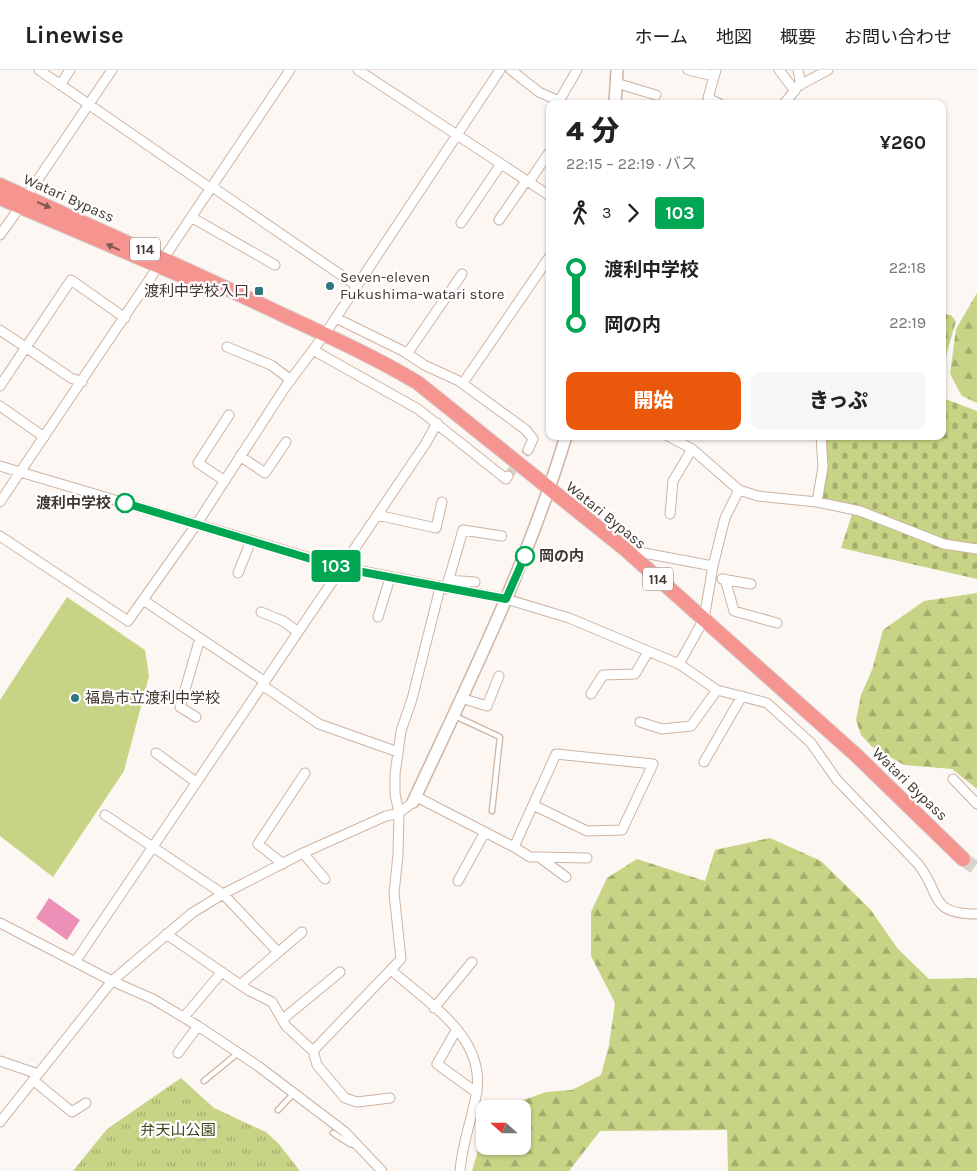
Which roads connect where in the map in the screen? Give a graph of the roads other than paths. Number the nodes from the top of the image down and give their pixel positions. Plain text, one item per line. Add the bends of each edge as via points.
1 (38, 70) edge
2 (70, 70) edge
3 (112, 70) edge
4 (290, 70) edge
5 (358, 70) edge
6 (500, 70) edge
7 (511, 70) edge
8 (577, 70) edge
9 (616, 70) edge
10 (688, 70) edge
11 (779, 70) edge
12 (798, 70) edge
13 (828, 70) edge
14 (715, 73) edge
15 (616, 83) junction
16 (60, 85) junction
17 (798, 88) junction
18 (656, 95) dead end
19 (557, 100) edge
20 (560, 100) edge
21 (615, 100) edge
22 (712, 100) edge
23 (788, 100) edge
24 (88, 104) junction
25 (456, 135) junction
26 (546, 157) edge
27 (501, 164) junction
28 (527, 182) junction
29 (0, 185) edge
30 (211, 187) junction
31 (546, 194) edge
32 (0, 198) edge
33 (23, 202) junction
34 (190, 217) junction
35 (499, 220) dead end
36 (461, 223) dead end
37 (0, 235) edge
38 (160, 262) junction
39 (546, 262) edge
40 (275, 265) dead end
41 (462, 274) dead end
42 (356, 286) junction
43 (125, 318) junction
44 (336, 318) junction
45 (0, 330) edge
46 (325, 334) junction
47 (227, 347) dead end
48 (25, 348) junction
49 (313, 350) junction
50 (407, 354) junction
51 (291, 380) junction
52 (82, 382) junction
53 (463, 384) junction
54 (0, 386) edge
55 (0, 406) edge
56 (229, 415) dead end
57 (437, 423) junction
58 (44, 437) junction
59 (565, 440) edge
60 (676, 440) edge
61 (821, 440) edge
62 (286, 442) dead end
63 (692, 448) junction
64 (528, 450) dead end
65 (240, 456) junction
66 (0, 466) edge
67 (20, 472) junction
68 (508, 476) dead end
69 (225, 481) junction
70 (739, 490) junction
71 (550, 491) junction
72 (0, 502) edge
73 (442, 502) dead end
74 (818, 502) junction
75 (670, 514) dead end
76 (378, 515) junction
77 (196, 525) junction
78 (0, 536) edge
79 (502, 536) dead end
80 (250, 541) junction
81 (625, 549) junction
82 (977, 549) edge
83 (713, 566) junction
84 (341, 568) junction
85 (238, 573) dead end
86 (712, 577) junction
87 (390, 578) junction
88 (725, 579) junction
89 (476, 582) dead end
90 (752, 584) dead end
91 (445, 586) junction
92 (506, 599) junction
93 (143, 600) junction
94 (261, 612) dead end
95 (378, 617) dead end
96 (704, 619) junction
97 (777, 623) dead end
98 (298, 632) junction
99 (200, 638) junction
100 (648, 652) junction
101 (679, 664) junction
102 (499, 676) dead end
103 (263, 683) junction
104 (717, 690) junction
105 (590, 694) dead end
106 (742, 696) junction
107 (461, 698) junction
108 (454, 715) junction
109 (196, 717) dead end
110 (640, 722) dead end
111 (398, 752) junction
112 (156, 753) dead end
113 (704, 762) dead end
114 (305, 774) dead end
115 (953, 779) dead end
116 (196, 782) junction
117 (414, 799) junction
118 (533, 804) junction
119 (977, 804) edge
120 (492, 811) dead end
121 (399, 813) junction
122 (105, 815) dead end
123 (485, 832) junction
124 (152, 847) junction
125 (514, 847) junction
126 (303, 854) junction
127 (539, 858) junction
128 (587, 858) dead end
129 (963, 859) tunnel mouth
130 (283, 864) junction
131 (566, 877) dead end
132 (325, 879) dead end
133 (458, 881) dead end
134 (223, 894) junction
135 (977, 914) edge
136 (0, 923) edge
137 (302, 932) dead end
138 (166, 934) junction
139 (278, 952) junction
140 (75, 962) junction
141 (472, 962) dead end
142 (391, 970) junction
143 (222, 972) junction
144 (340, 972) dead end
145 (112, 981) junction
146 (240, 985) junction
147 (434, 1008) junction
148 (184, 1017) junction
149 (283, 1019) junction
150 (198, 1026) junction
151 (457, 1029) junction
152 (313, 1051) junction
153 (178, 1053) dead end
154 (238, 1053) junction
155 (0, 1061) edge
156 (36, 1077) junction
157 (204, 1081) dead end
158 (294, 1093) junction
159 (476, 1094) junction
160 (390, 1098) dead end
161 (86, 1103) dead end
162 (278, 1110) dead end
163 (0, 1122) edge
164 (333, 1134) dead end
165 (359, 1145) junction
166 (382, 1171) edge
167 (460, 1171) edge

1 - 16 street
2 - 16 street
3 - 24 street
4 - 30 street
5 - 25 street
6 - 25 street
7 - 19 street via 538,92
8 - 20 street
9 - 15 street
10 - 14 street
11 - 17 street
12 - 17 street
13 - 17 street
14 - 22 street via 708,98
15 - 18 street
15 - 21 street
16 - 24 street
17 - 23 street
24 - 30 street
24 - 33 street
25 - 27 street
25 - 42 street
26 - 28 street
27 - 28 street
27 - 36 street
28 - 31 street
28 - 35 street
29 - 33 highway, Watari Bypass / 114
30 - 34 street
30 - 42 street
32 - 33 highway, Watari Bypass / 114
33 - 37 street
33 - 38 highway, Watari Bypass / 114
34 - 38 street
34 - 40 street
38 - 43 street
38 - 46 highway, Watari Bypass / 114
39 - 53 street
41 - 50 street
42 - 44 street
43 - 48 street via 71,280
43 - 52 street
44 - 46 street
44 - 50 street
45 - 48 street
46 - 49 street
46 - 71 highway, Watari Bypass / 114 via 418,383
47 - 51 street via 271,366
48 - 52 street
48 - 54 street
49 - 51 street
49 - 57 street
50 - 53 street
51 - 65 street
52 - 58 street
53 - 64 street via 526,430 533,439
55 - 58 street
56 - 69 street via 198,463
57 - 68 street via 506,479
57 - 76 street
58 - 67 street
59 - 71 street
60 - 63 street
61 - 74 street via 823,467
62 - 65 street via 265,473
63 - 70 street
63 - 75 street via 673,481
65 - 69 street
66 - 67 street
67 - 72 street
67 - 77 street
69 - 77 street
70 - 74 street via 776,500
70 - 83 street via 724,518
71 - 81 highway, Watari Bypass / 114
71 - 92 street
73 - 76 street via 436,528
74 - 82 street via 860,511 944,544
76 - 84 street
77 - 80 street
77 - 93 street
78 - 93 street via 128,621
79 - 91 street via 463,530
80 - 84 street
80 - 85 street
81 - 83 street
81 - 96 highway, Watari Bypass / 114
83 - 86 street
84 - 87 street
84 - 98 street
86 - 88 street
86 - 96 street
87 - 91 street
87 - 95 street
88 - 90 street
88 - 97 street via 734,611
89 - 91 street
91 - 92 street
91 - 111 street via 401,731
92 - 100 street via 569,618
92 - 107 street
93 - 99 street
94 - 98 street via 283,621
96 - 101 street
96 - 129 highway, Watari Bypass / 114 via 856,755
98 - 103 street
99 - 103 street
99 - 109 street via 180,707
100 - 101 street
100 - 105 street via 635,674 603,675
101 - 104 street
102 - 107 street via 487,706
103 - 111 street via 319,724
103 - 116 street
104 - 106 street
104 - 110 street via 691,726 662,729
106 - 113 street
106 - 135 street via 767,703 811,743 837,780 926,874 939,903 950,911
107 - 108 street
108 - 117 street
108 - 120 lane via 500,737
111 - 121 street via 395,794
112 - 116 street
114 - 130 street via 258,844
115 - 119 street
116 - 124 street
117 - 121 street
117 - 123 street
118 - 118 street via 556,754 653,764 622,830 587,832
118 - 125 street
121 - 126 street
121 - 142 street via 394,893 401,959
122 - 124 street
123 - 125 street
123 - 133 street
124 - 134 street
124 - 140 street
125 - 127 street via 530,857
126 - 130 street
126 - 132 street
127 - 128 street
127 - 131 street
130 - 134 street
134 - 138 street
134 - 139 street
136 - 140 street
137 - 139 street
138 - 143 street
138 - 145 street
139 - 146 street
140 - 145 street
141 - 147 street
142 - 147 street
142 - 152 street
143 - 146 street
143 - 148 street
144 - 149 street
145 - 148 street
145 - 156 street
146 - 149 street via 272,1002
147 - 151 street
148 - 150 street
149 - 152 street via 286,1026
150 - 153 street
150 - 154 street
151 - 159 street via 476,1059
151 - 159 street via 437,1064
152 - 160 street via 317,1065 345,1098 357,1102
154 - 157 lane
154 - 158 street
155 - 156 street
156 - 161 street via 72,1112
156 - 163 street
158 - 162 lane
158 - 165 street
159 - 167 street
164 - 165 lane via 350,1144
165 - 166 street

